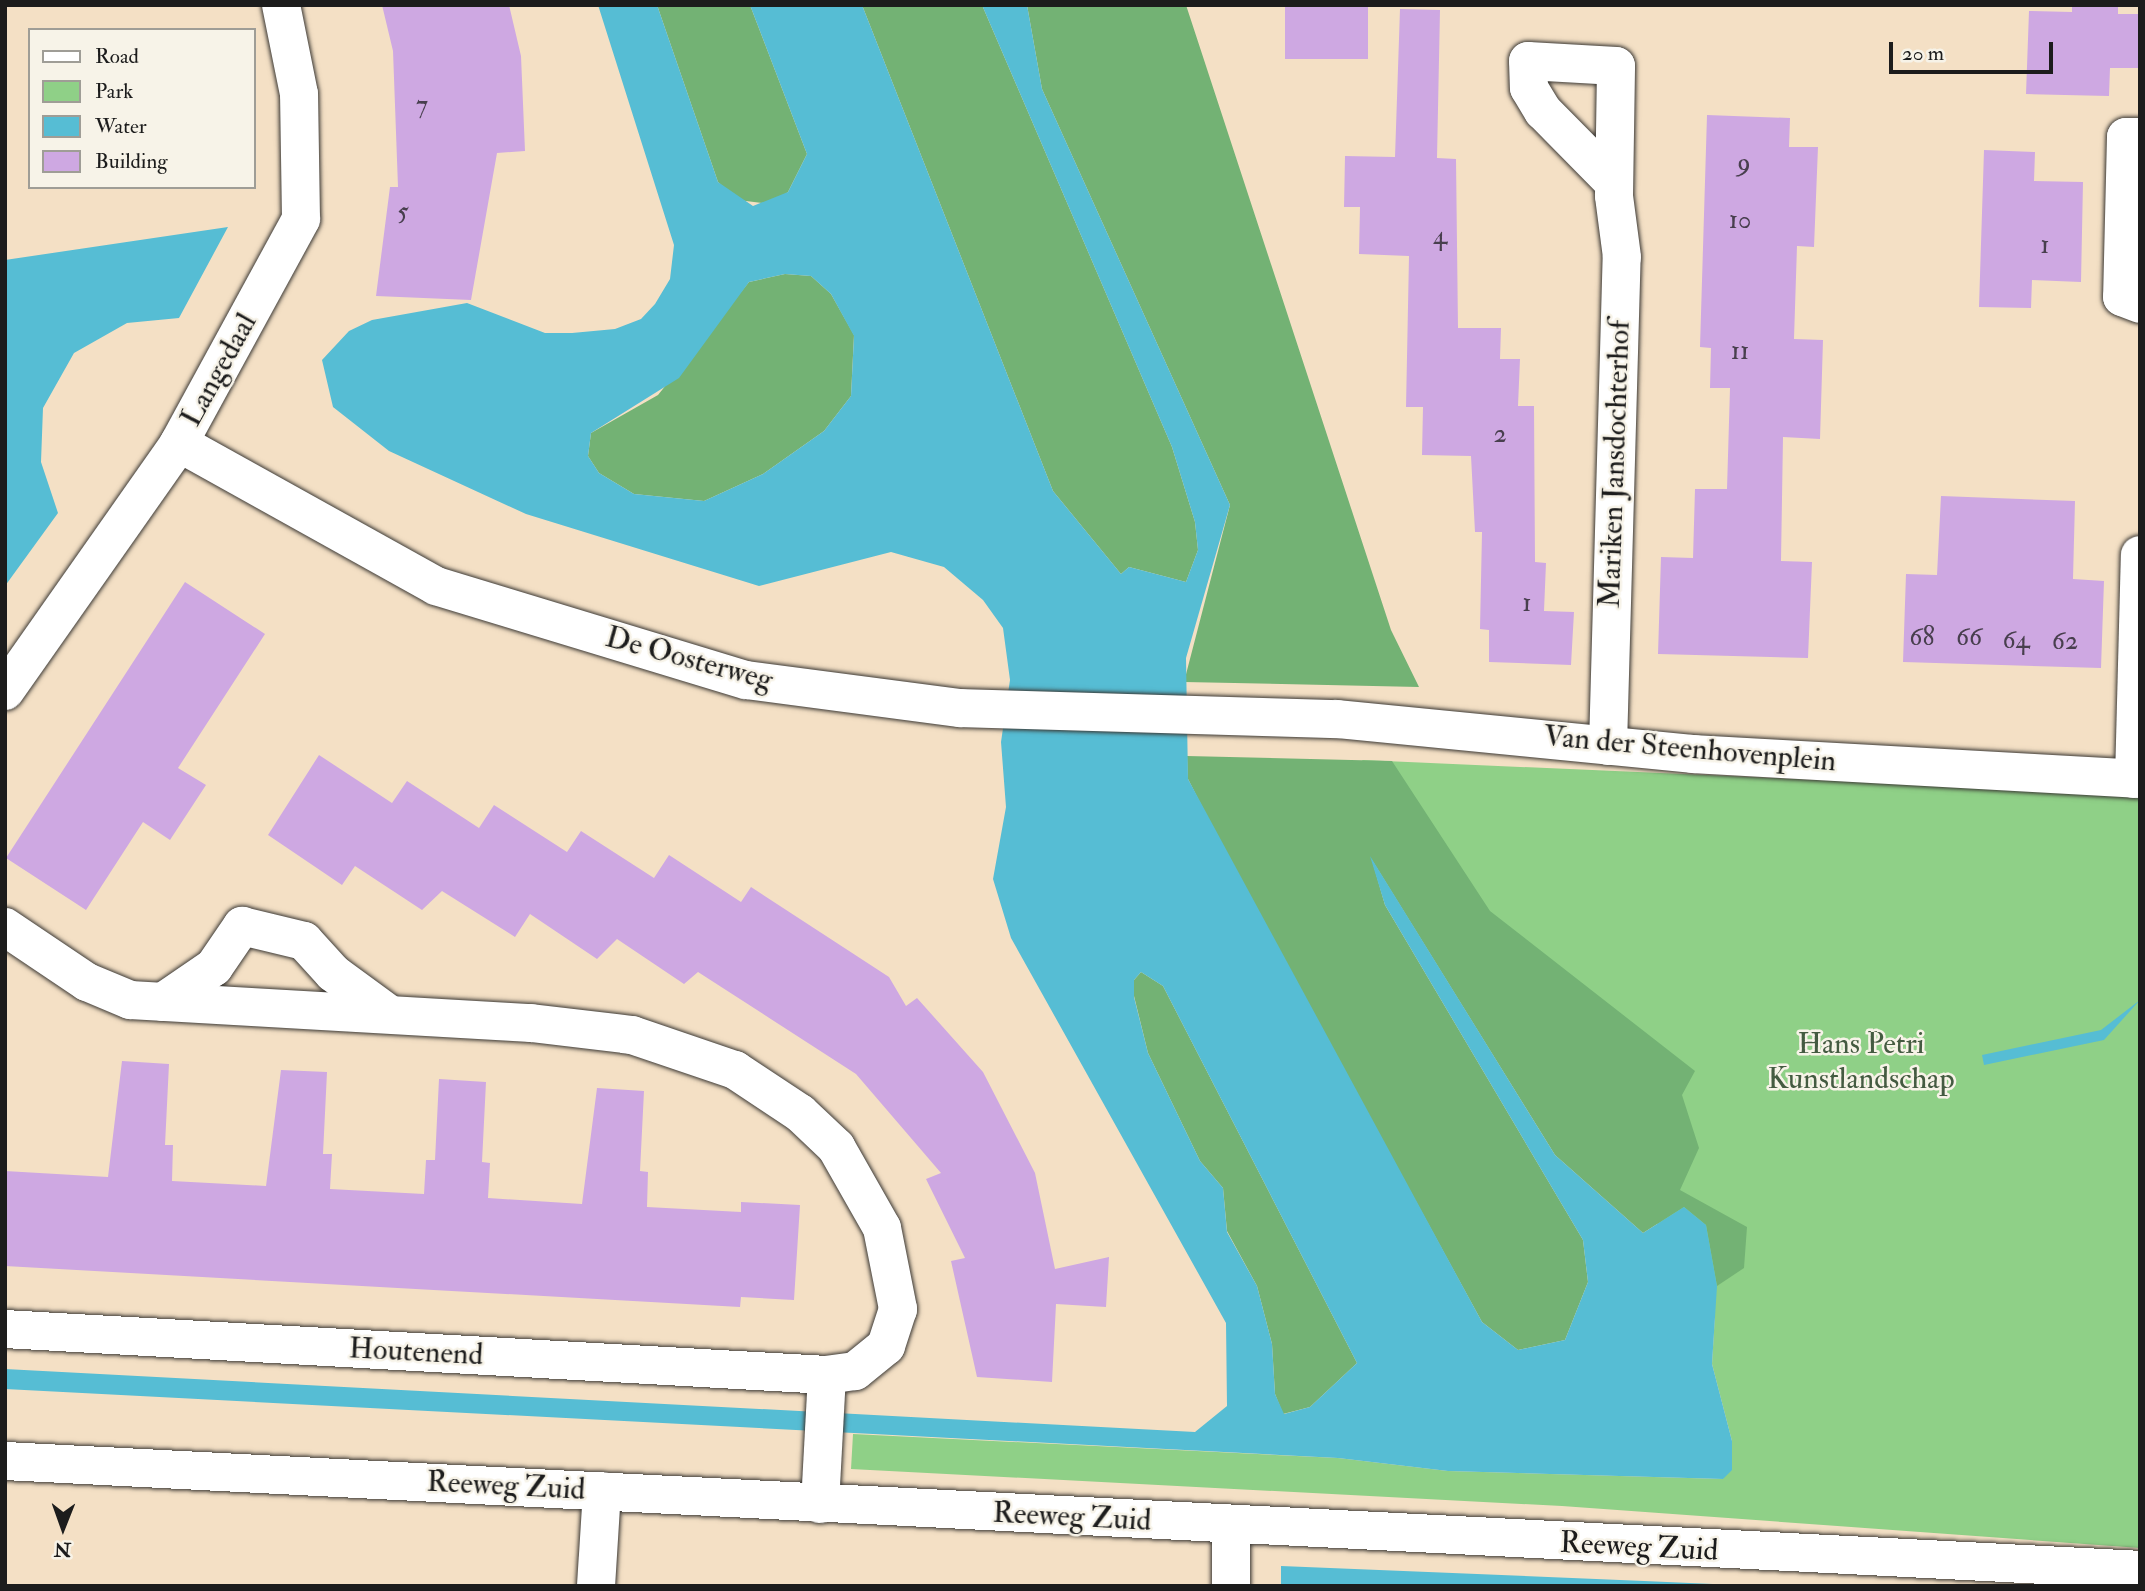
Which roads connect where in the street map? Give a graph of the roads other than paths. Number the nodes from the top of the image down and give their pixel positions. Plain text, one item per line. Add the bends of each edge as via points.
1 (281, 5) edge
2 (2140, 137) edge
3 (1614, 183) dead end
4 (2140, 304) edge
5 (179, 443) junction
6 (2140, 555) edge
7 (5, 691) edge
8 (1240, 715) joint
9 (1608, 746) junction
10 (2137, 779) edge
11 (5, 927) edge
12 (163, 1002) junction
13 (389, 1014) junction
14 (5, 1329) edge
15 (827, 1375) junction
16 (5, 1461) edge
17 (602, 1491) junction
18 (820, 1504) junction
19 (1231, 1525) junction
20 (2140, 1570) edge
21 (596, 1586) edge
22 (1231, 1586) edge

1 - 5 street, Langedaal via 299,94 301,219
2 - 4 street via 2126,137 2122,297
3 - 9 street, Mariken Jansdochterhof via 1622,257
5 - 7 street, Langedaal
5 - 8 street, De Oosterweg via 436,586 746,680 960,708
6 - 10 street
8 - 9 street, Van der Steenhovenplein via 1431,726
9 - 10 street, Van der Steenhovenplein
11 - 12 street, Houtenend via 87,982 130,1000
12 - 13 street, Houtenend
12 - 13 street via 214,967 242,926 304,941 333,973
13 - 15 street, Houtenend via 632,1035 735,1070 800,1113 836,1147 861,1184 881,1228 898,1309 886,1346 855,1371
14 - 15 street, Houtenend
15 - 18 street
16 - 17 street, Reeweg Zuid
17 - 18 street, Reeweg Zuid
17 - 21 street
18 - 19 street, Reeweg Zuid
19 - 20 street, Reeweg Zuid
19 - 22 street

